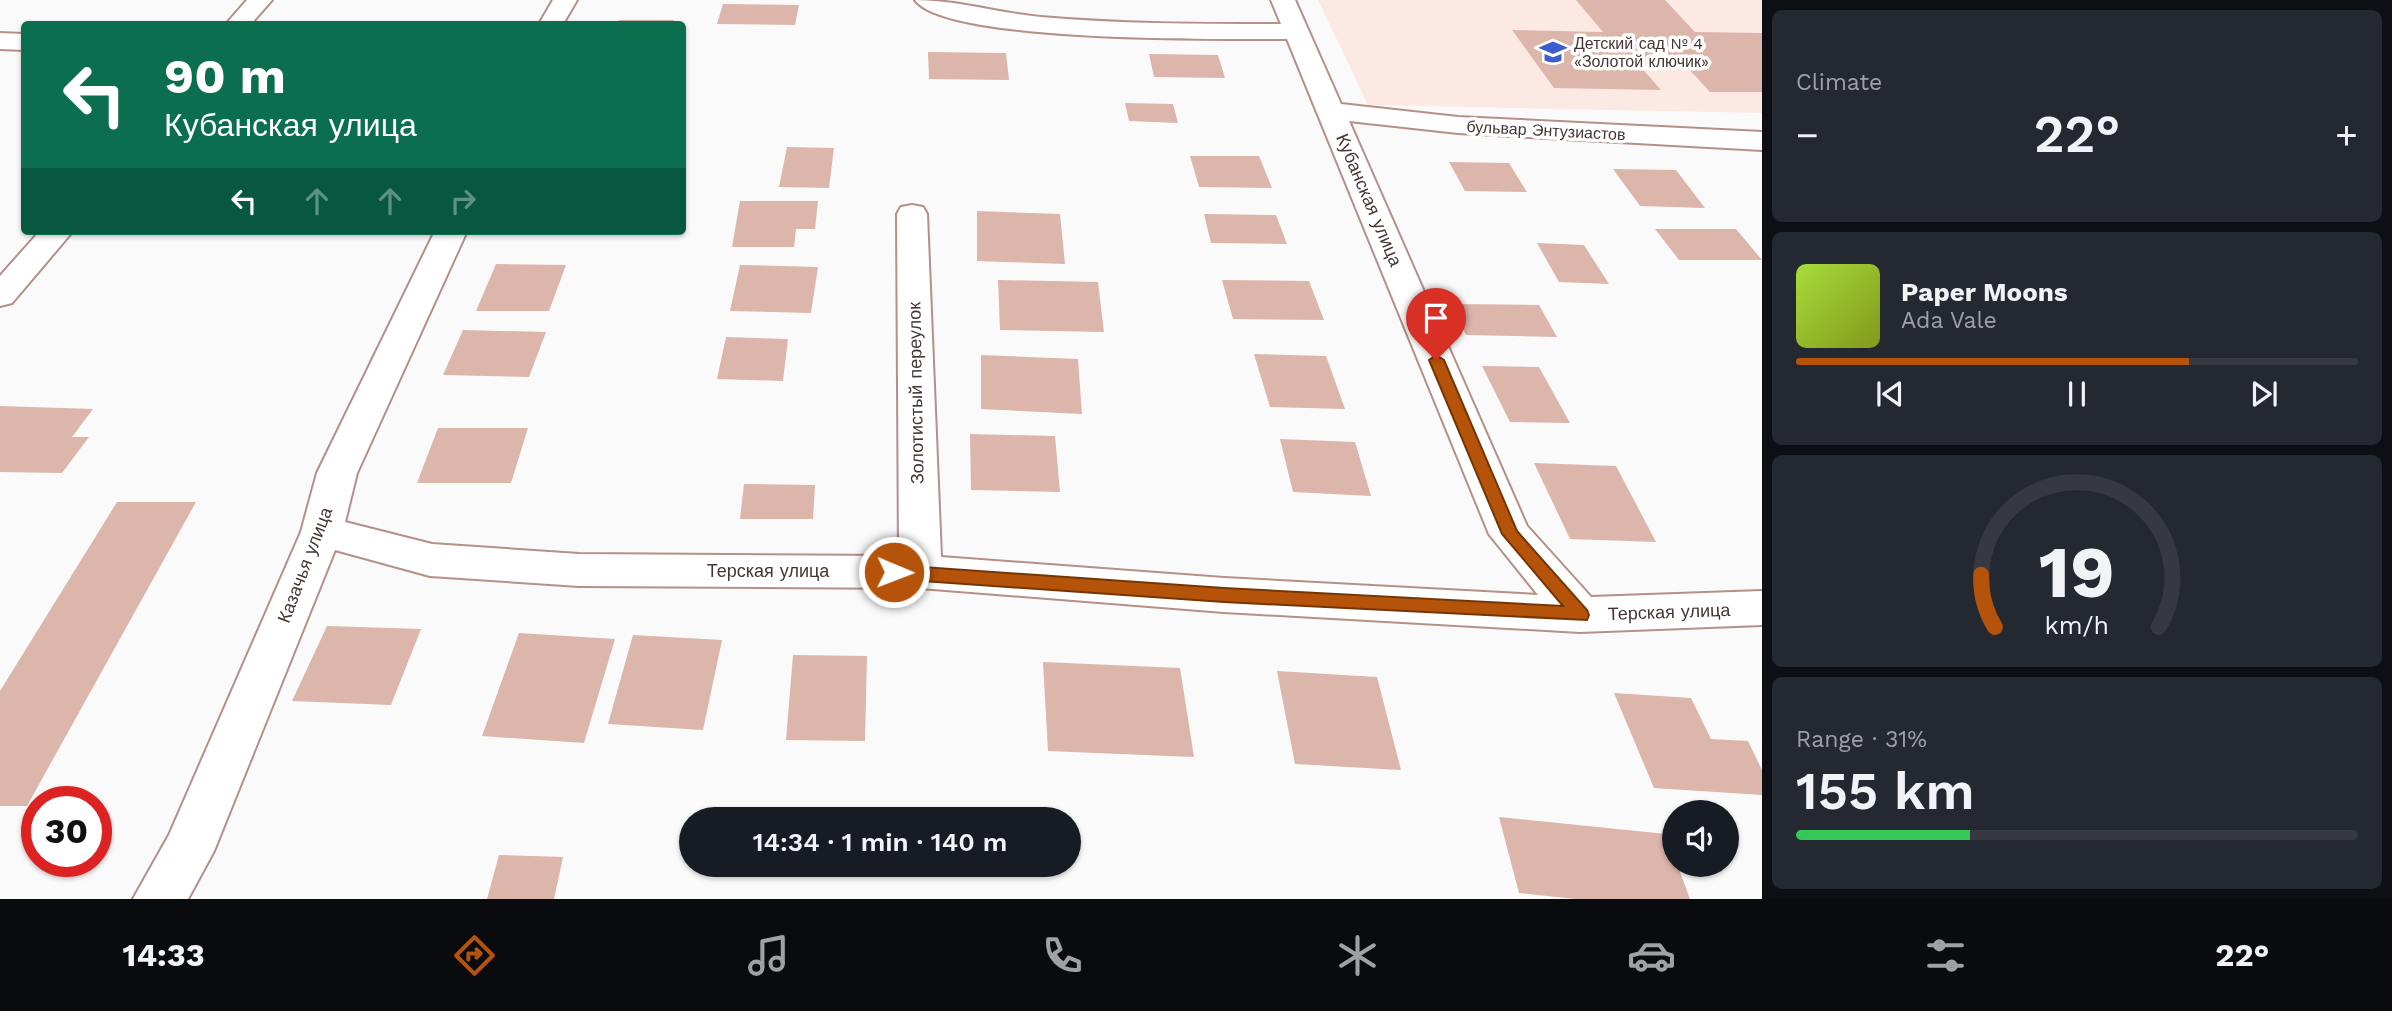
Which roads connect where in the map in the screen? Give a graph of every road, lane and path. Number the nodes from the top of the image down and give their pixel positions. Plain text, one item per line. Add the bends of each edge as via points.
1 (260, 0) edge
2 (565, 0) edge
3 (1283, 0) edge
4 (927, 1) edge
5 (241, 21) edge
6 (553, 21) edge
7 (1297, 32) junction
8 (0, 41) edge
9 (21, 42) edge
10 (1331, 111) junction
11 (1762, 141) edge
12 (912, 214) dead end
13 (53, 235) edge
14 (449, 235) edge
15 (0, 296) edge
16 (322, 532) junction
17 (920, 572) junction
18 (1762, 608) edge
19 (1580, 615) junction
20 (159, 899) edge

1 - 5 street
2 - 6 street
3 - 7 street, Кубанская улица
4 - 7 street via 956,12 1028,24
7 - 10 street, Кубанская улица
8 - 9 street
10 - 11 street, бульвар Энтузиастов via 1458,125
10 - 19 street, Кубанская улица via 1510,534
12 - 17 street, Золотистый переулок
13 - 15 street
14 - 16 street, Казачья улица via 337,473
16 - 17 street, Терская улица via 430,560 565,569
16 - 20 street, Казачья улица via 188,850
17 - 19 street, Терская улица
18 - 19 street, Терская улица

